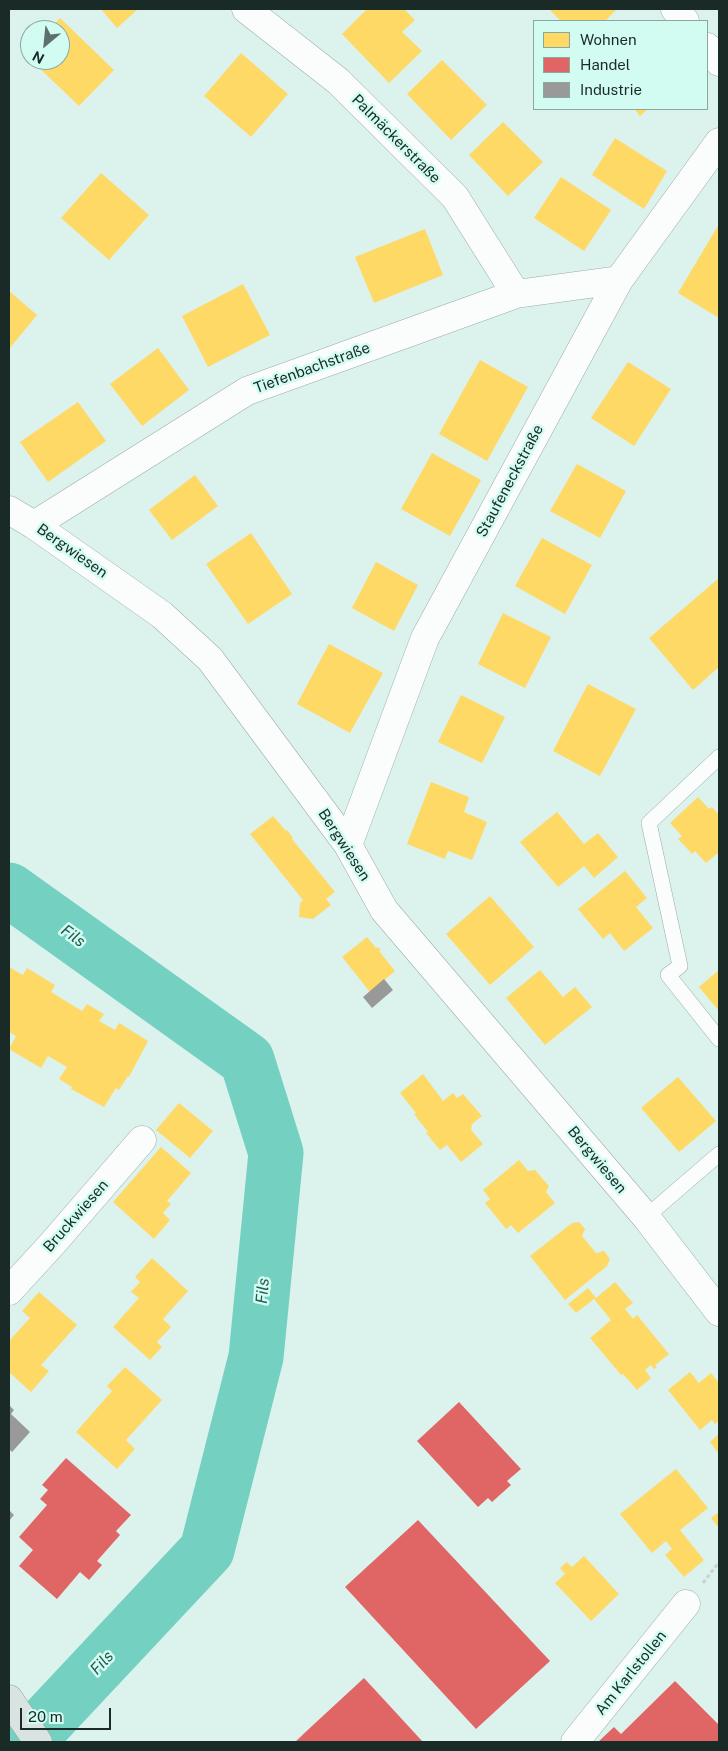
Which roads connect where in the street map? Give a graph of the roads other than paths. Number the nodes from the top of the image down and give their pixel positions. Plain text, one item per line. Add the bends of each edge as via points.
1 (246, 9) edge
2 (675, 9) edge
3 (684, 20) edge
4 (708, 48) edge
5 (719, 62) edge
6 (719, 142) edge
7 (619, 280) junction
8 (516, 294) junction
9 (9, 510) edge
10 (34, 525) junction
11 (719, 757) edge
12 (348, 844) junction
13 (719, 1039) edge
14 (142, 1140) dead end
15 (719, 1154) edge
16 (646, 1217) junction
17 (9, 1291) edge
18 (719, 1312) edge
19 (686, 1604) dead end
20 (13, 1704) edge
21 (38, 1742) edge
22 (575, 1742) edge

1 - 8 street, Palmäckerstraße via 338,81 455,197
2 - 3 street
4 - 5 street
6 - 7 street, Staufeneckstraße
7 - 8 street, Tiefenbachstraße
7 - 12 street, Staufeneckstraße via 425,638
8 - 10 street, Tiefenbachstraße via 247,392
9 - 10 street, Bergwiesen
10 - 12 street, Bergwiesen via 162,615 210,659
11 - 13 lane via 649,823 680,966 668,975
12 - 16 street, Bergwiesen via 384,910
14 - 17 street, Bruckwiesen
15 - 16 lane
16 - 18 street, Bergwiesen
19 - 22 street, Am Karlstollen
20 - 21 main road

